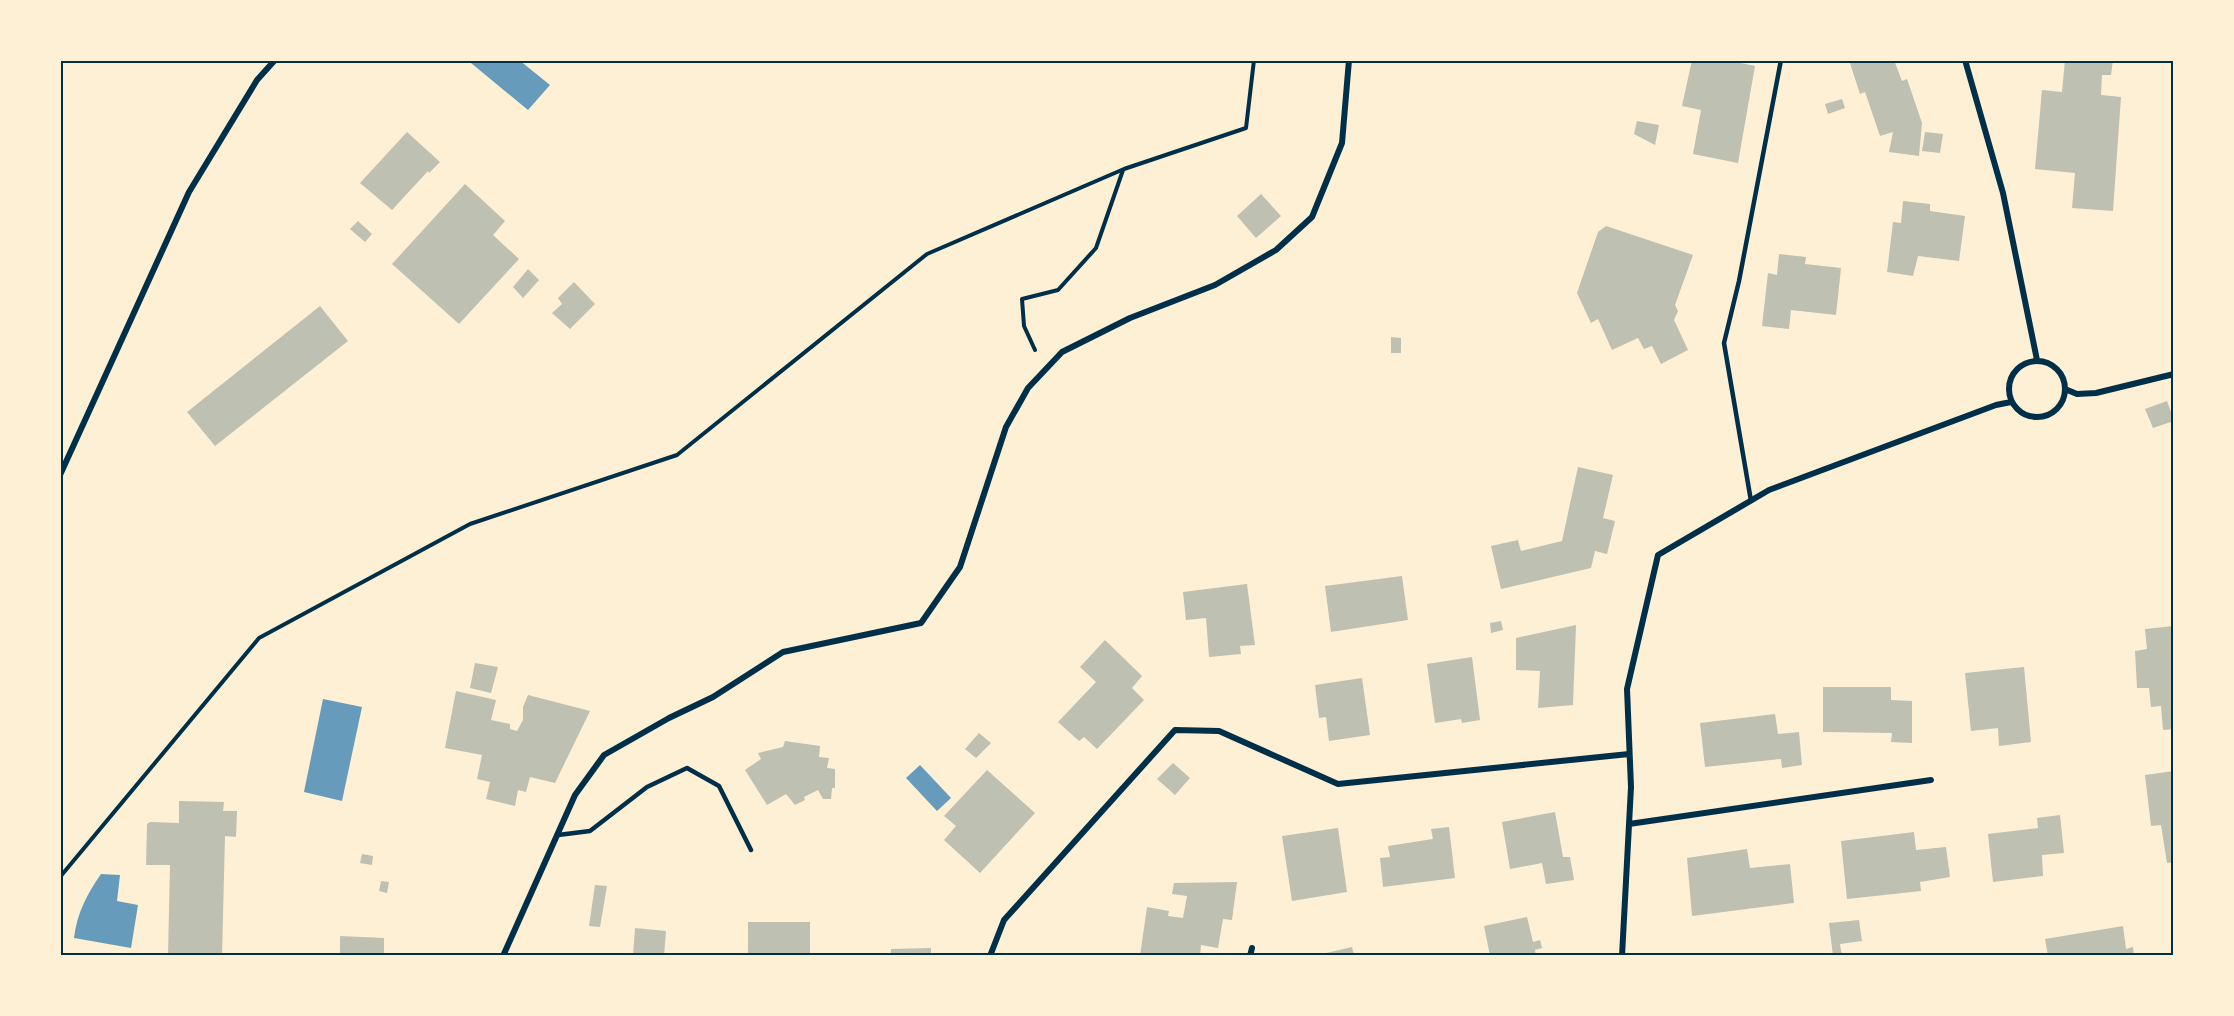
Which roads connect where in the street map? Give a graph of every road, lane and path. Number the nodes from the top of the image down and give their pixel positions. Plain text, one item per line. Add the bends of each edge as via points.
1 (275, 60) edge
2 (1254, 60) edge
3 (1349, 60) edge
4 (1781, 60) edge
5 (1965, 60) edge
6 (1124, 170) junction
7 (2037, 360) junction
8 (1045, 371) junction
9 (2174, 374) edge
10 (2066, 388) junction
11 (2012, 402) junction
12 (60, 475) edge
13 (1751, 501) junction
14 (1629, 754) junction
15 (1931, 780) dead end
16 (1629, 824) junction
17 (558, 835) junction
18 (751, 850) dead end
19 (60, 877) edge
20 (1252, 948) dead end
21 (503, 956) edge
22 (990, 956) edge
23 (1250, 956) edge
24 (1622, 956) edge

1 - 12 street via 256,80 189,192
2 - 6 path via 1246,128
3 - 8 street via 1342,142 1312,217 1276,250 1215,285 1130,318 1062,352
4 - 13 lane via 1724,343
5 - 7 street via 2003,193
6 - 8 path via 1096,248 1058,290 1022,299 1024,326
6 - 19 path via 927,254 677,455 470,524 259,638
7 - 10 street via 2051,364 2061,373
7 - 11 street via 2021,365 2011,377
8 - 17 street via 1028,388 1006,427 960,567 921,622 783,652 713,696 604,755 575,795
9 - 10 street via 2096,393 2077,394
10 - 11 street via 2061,405 2051,414 2036,418 2020,412
11 - 13 street via 1769,490
13 - 14 street via 1658,555 1627,690
14 - 16 street
14 - 22 street via 1338,784 1219,730 1175,730 1004,920
15 - 16 street
16 - 24 street
17 - 18 lane via 590,831 647,787 687,768 719,786
17 - 21 street
20 - 23 street

